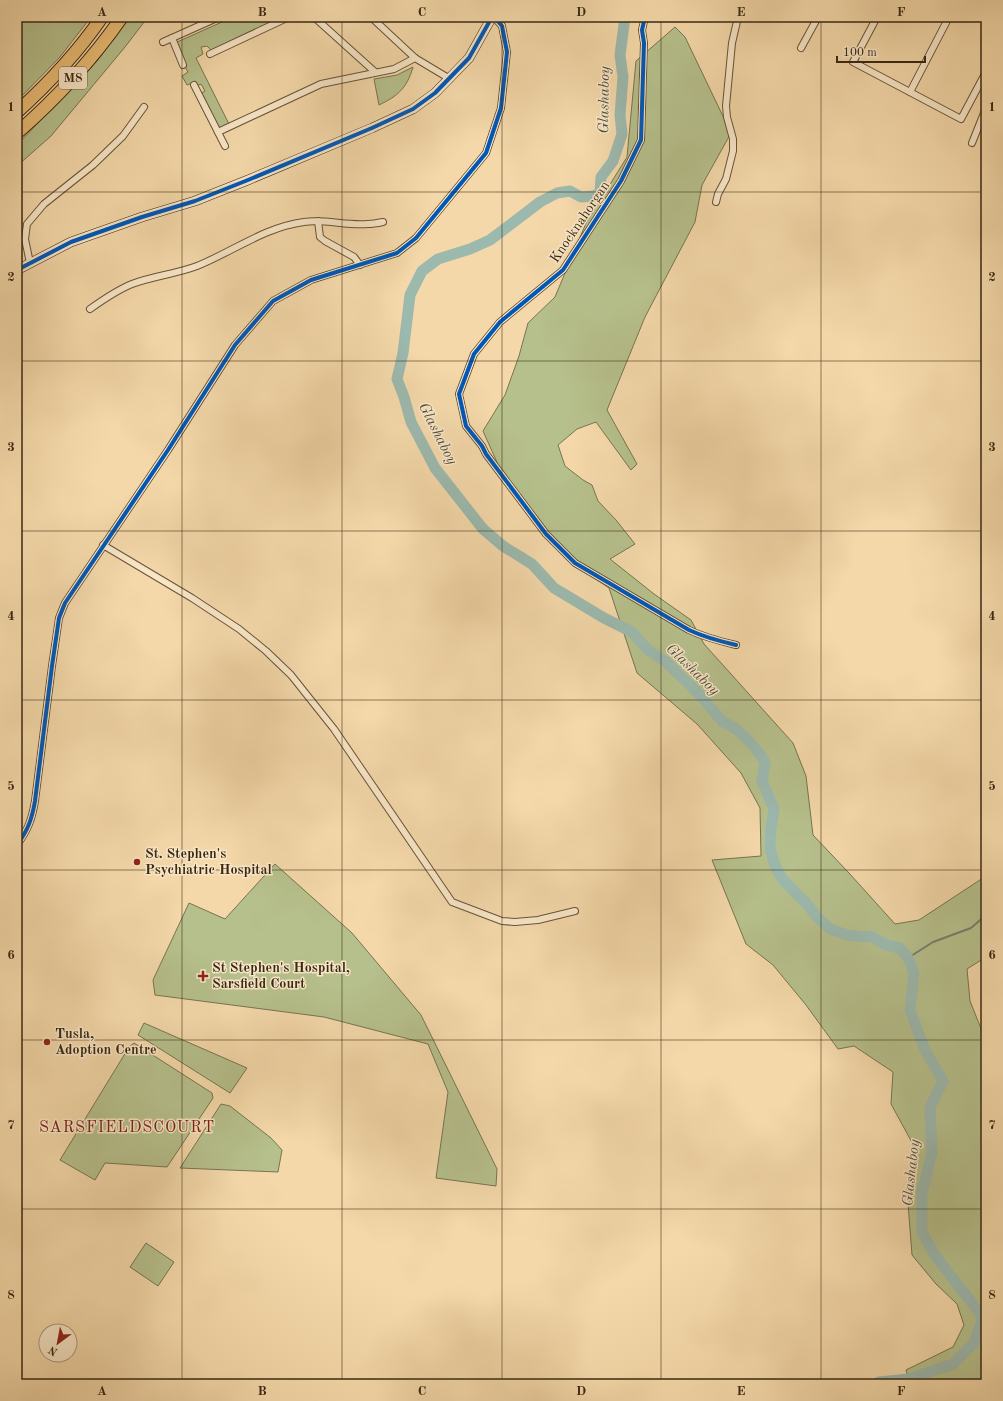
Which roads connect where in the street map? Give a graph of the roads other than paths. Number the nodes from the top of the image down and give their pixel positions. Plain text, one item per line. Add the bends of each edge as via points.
1 (102, 17) edge
2 (122, 17) edge
3 (219, 17) edge
4 (289, 17) edge
5 (314, 17) edge
6 (371, 17) edge
7 (493, 17) edge
8 (645, 17) edge
9 (738, 17) edge
10 (762, 17) edge
11 (768, 17) edge
12 (818, 17) edge
13 (877, 17) edge
14 (949, 17) edge
15 (172, 38) junction
16 (163, 42) dead end
17 (801, 48) dead end
18 (210, 54) dead end
19 (415, 58) junction
20 (183, 65) dead end
21 (375, 72) junction
22 (986, 72) edge
23 (450, 79) junction
24 (194, 86) dead end
25 (910, 92) junction
26 (144, 107) dead end
27 (986, 108) edge
28 (17, 112) edge
29 (218, 132) junction
30 (17, 133) edge
31 (972, 143) dead end
32 (225, 146) dead end
33 (716, 202) dead end
34 (318, 221) junction
35 (383, 222) dead end
36 (30, 264) junction
37 (360, 265) junction
38 (17, 270) edge
39 (90, 309) dead end
40 (103, 546) junction
41 (736, 645) dead end
42 (17, 845) edge
43 (574, 911) dead end

1 - 28 highway, M8 via 62,68
2 - 30 highway, M8 via 73,79
3 - 15 street
4 - 18 street
5 - 21 street
6 - 19 street
7 - 23 main road via 469,58
7 - 37 street via 502,26 507,52 501,108 486,153 416,238 397,253
8 - 41 street, Knocknahorgan via 642,30 644,43 641,140 621,180 563,270 500,322 474,354 459,394 466,426 546,534 576,562 689,630
9 - 33 street via 732,43 726,106 733,150 726,179
10 - 11 street
12 - 17 street
13 - 25 street via 853,62
14 - 25 street
15 - 16 street
15 - 20 street
19 - 21 street via 394,69
19 - 23 street
21 - 29 street via 321,84
22 - 25 street via 961,119
23 - 36 main road via 413,108 372,128 195,201 71,242
24 - 29 street
26 - 36 street via 123,136 93,165 44,204 27,224 25,239
27 - 31 street
29 - 32 street
34 - 35 street via 367,224
34 - 37 street via 320,237 324,242 354,257
34 - 39 street via 281,228 253,238 195,267 133,284 110,295
36 - 38 main road
37 - 40 street via 311,280 273,300 235,345
40 - 42 street via 65,603 59,618 35,801 31,820
40 - 43 street via 239,629 291,676 334,729 452,902 502,921 515,922 538,920

